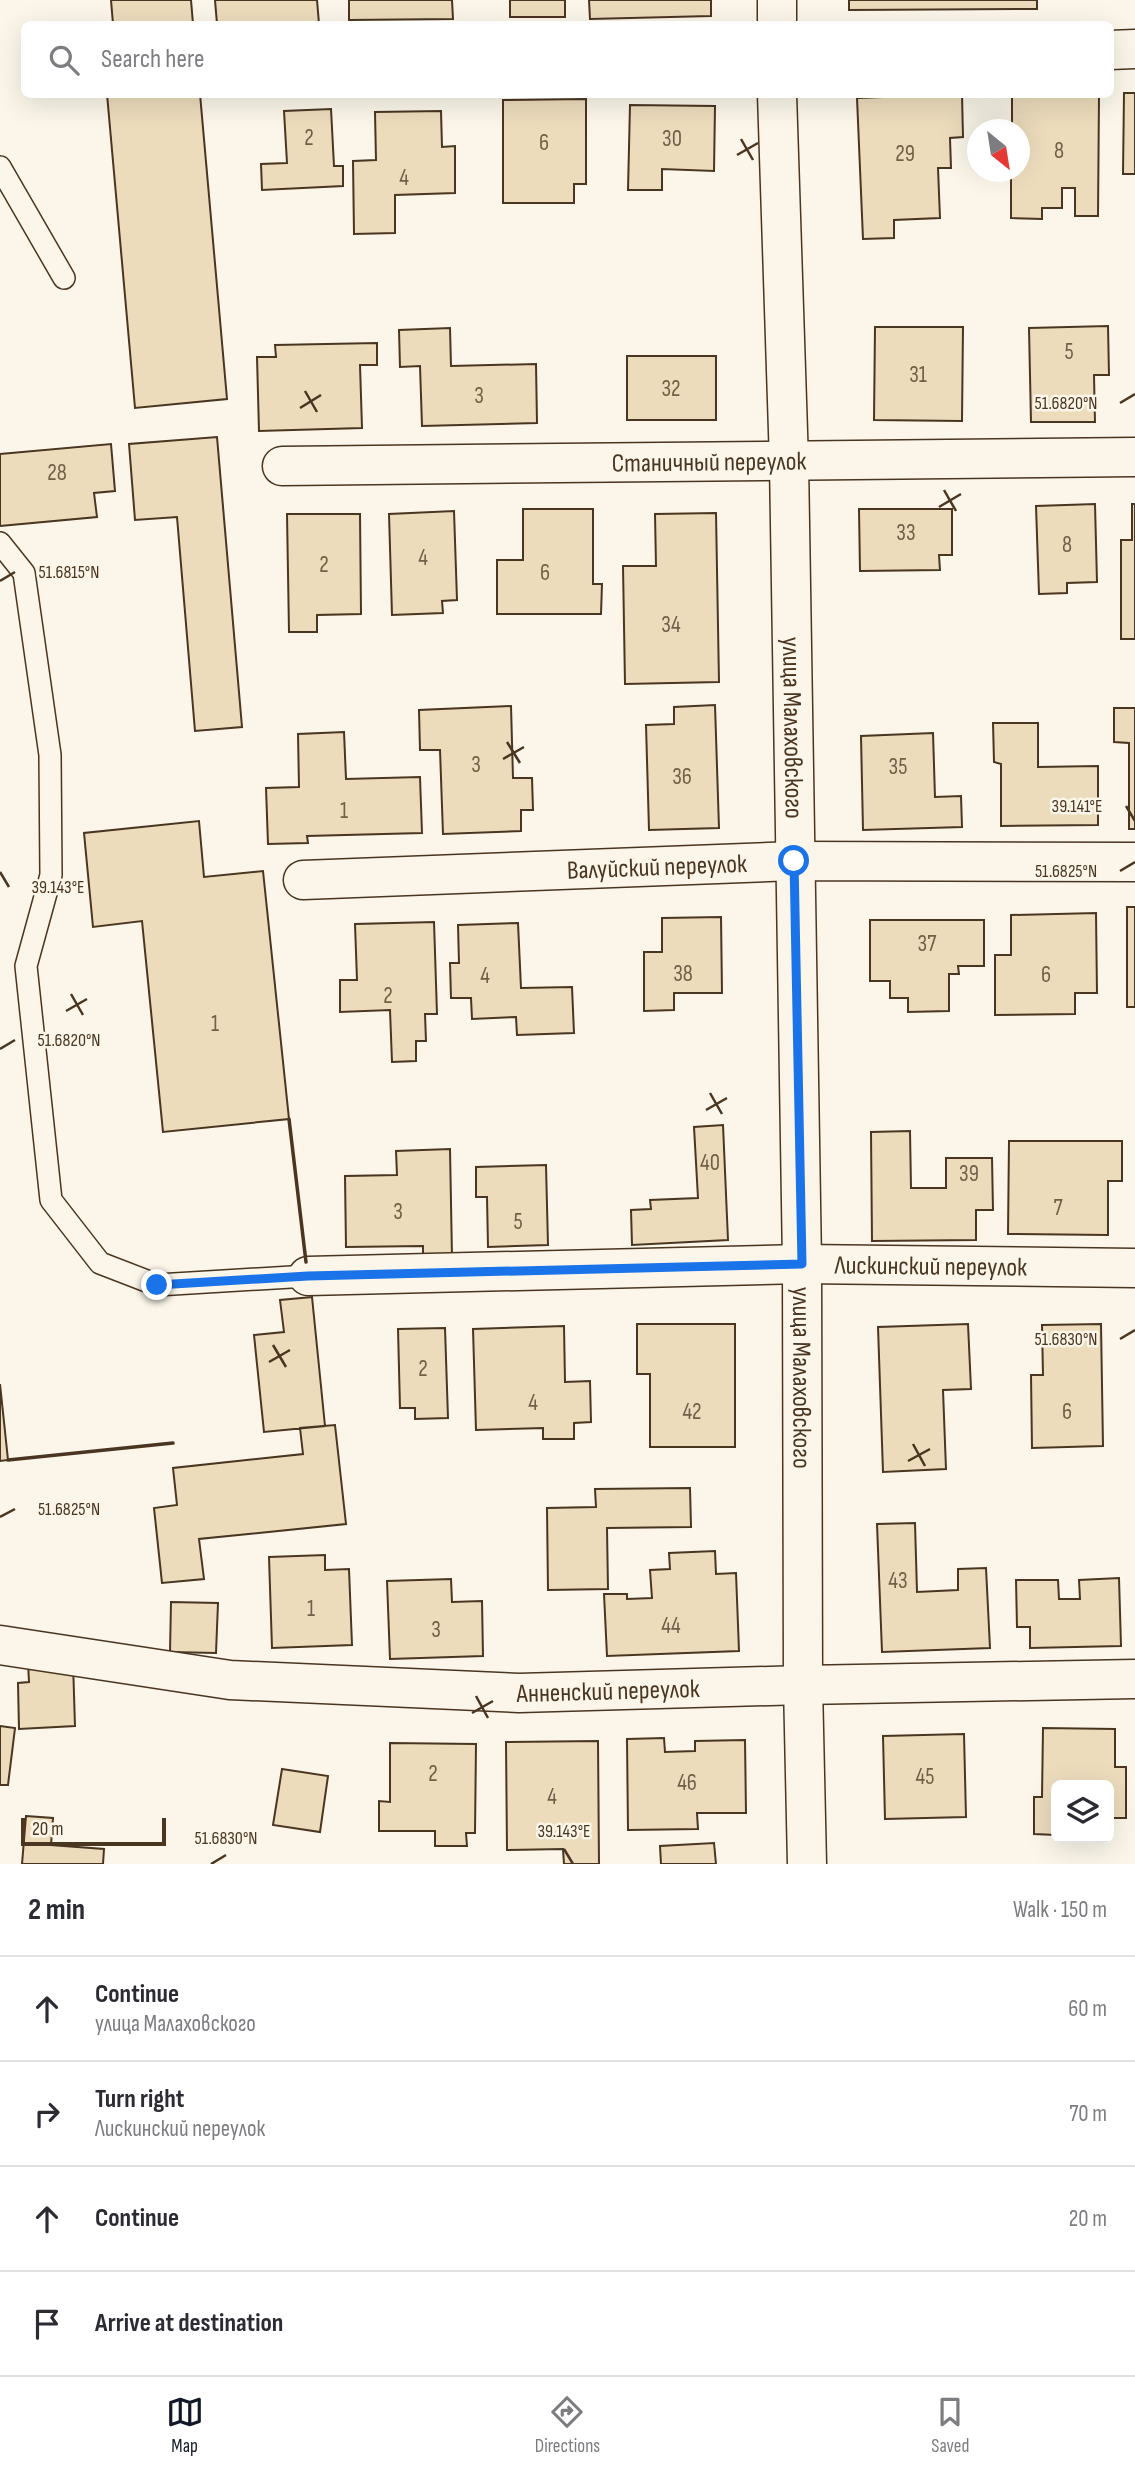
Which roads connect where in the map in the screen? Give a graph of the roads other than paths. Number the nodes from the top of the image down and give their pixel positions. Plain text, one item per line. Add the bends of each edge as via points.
1 (777, 0) edge
2 (777, 21) edge
3 (1114, 50) edge
4 (1135, 50) edge
5 (777, 98) edge
6 (0, 167) edge
7 (64, 278) dead end
8 (1135, 457) edge
9 (789, 462) junction
10 (282, 466) dead end
11 (0, 543) edge
12 (794, 861) junction
13 (1135, 862) edge
14 (303, 880) dead end
15 (802, 1264) junction
16 (1135, 1268) edge
17 (308, 1276) joint
18 (0, 1645) edge
19 (1135, 1679) edge
20 (803, 1685) junction
21 (807, 1864) edge

1 - 2 street
3 - 4 street
5 - 9 street, улица Малаховского
6 - 7 lane
8 - 9 street, Станичный переулок
9 - 10 street, Станичный переулок
9 - 12 street, улица Малаховского
11 - 17 lane via 24,573 50,755 51,875 26,966 51,1200 100,1263 157,1285
12 - 13 street, Валуйский переулок
12 - 14 street, Валуйский переулок
12 - 15 street, улица Малаховского
15 - 16 street, Лискинский переулок
15 - 17 street, Лискинский переулок
15 - 20 street, улица Малаховского
18 - 20 street, Анненский переулок via 244,1681 519,1693
19 - 20 street, Анненский переулок
20 - 21 street, улица Малаховского

